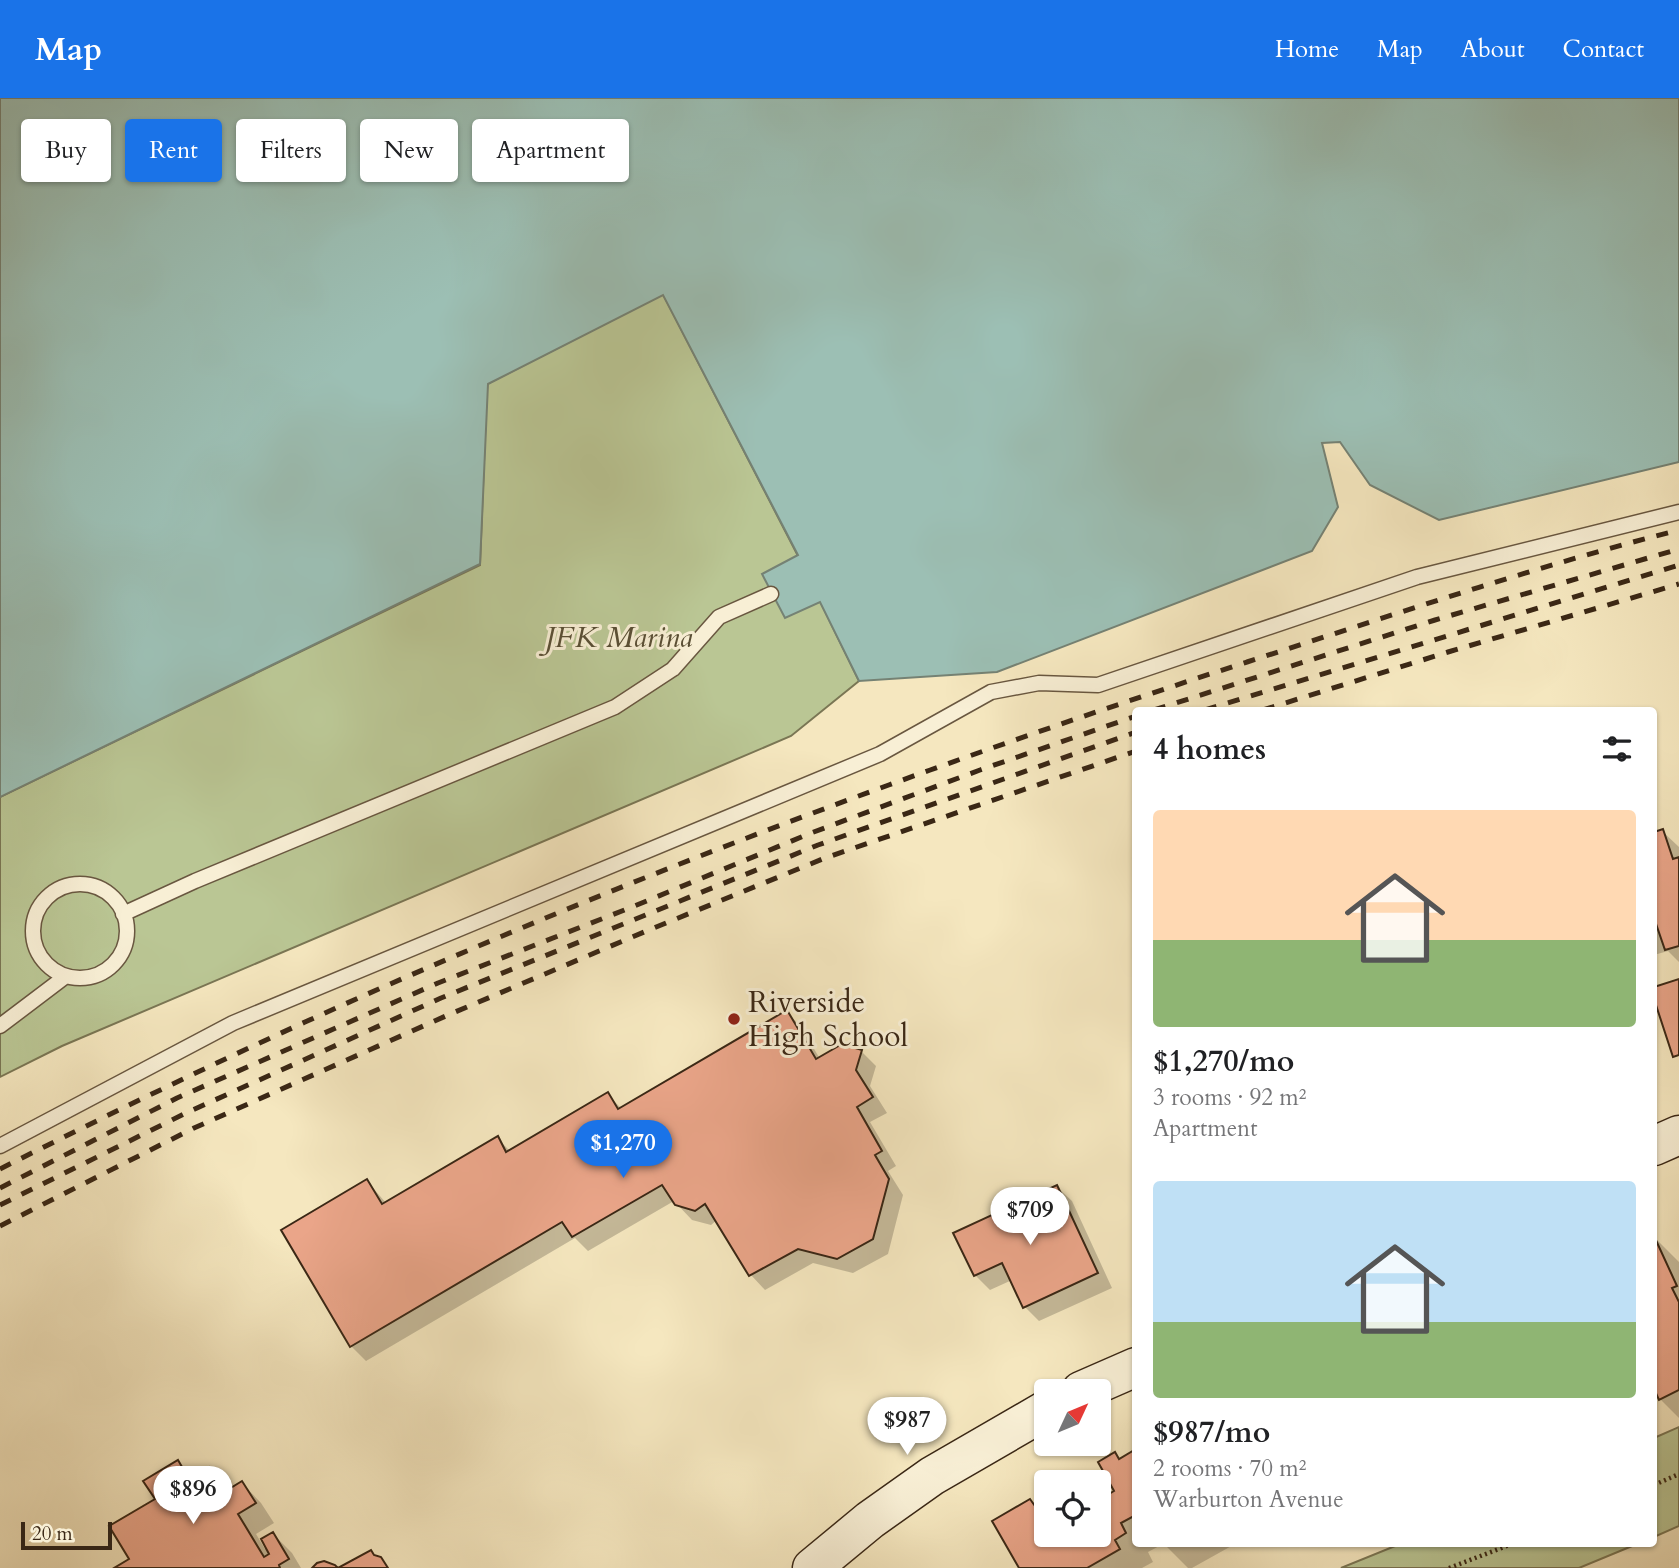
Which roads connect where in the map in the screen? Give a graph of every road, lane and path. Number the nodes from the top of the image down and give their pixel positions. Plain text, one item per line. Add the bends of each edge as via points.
1 (1679, 512) edge
2 (771, 594) dead end
3 (123, 914) junction
4 (66, 976) junction
5 (0, 1026) edge
6 (1679, 1135) edge
7 (1657, 1145) edge
8 (0, 1146) edge
9 (1132, 1369) edge
10 (1108, 1379) edge
11 (1034, 1417) edge
12 (1679, 1474) edge
13 (1657, 1484) edge
14 (1504, 1547) edge
15 (812, 1568) edge
16 (1449, 1568) edge

1 - 8 lane via 1417,578 1098,685 1039,683 991,692 880,754 233,1023
2 - 3 lane via 719,617 673,669 615,707
3 - 4 lane via 125,943 109,968 81,978
3 - 4 lane via 103,890 88,885 65,887 45,899 33,927 34,943 51,969
4 - 5 lane
6 - 7 street
9 - 10 street
11 - 15 street via 932,1476
12 - 13 path
14 - 16 path

